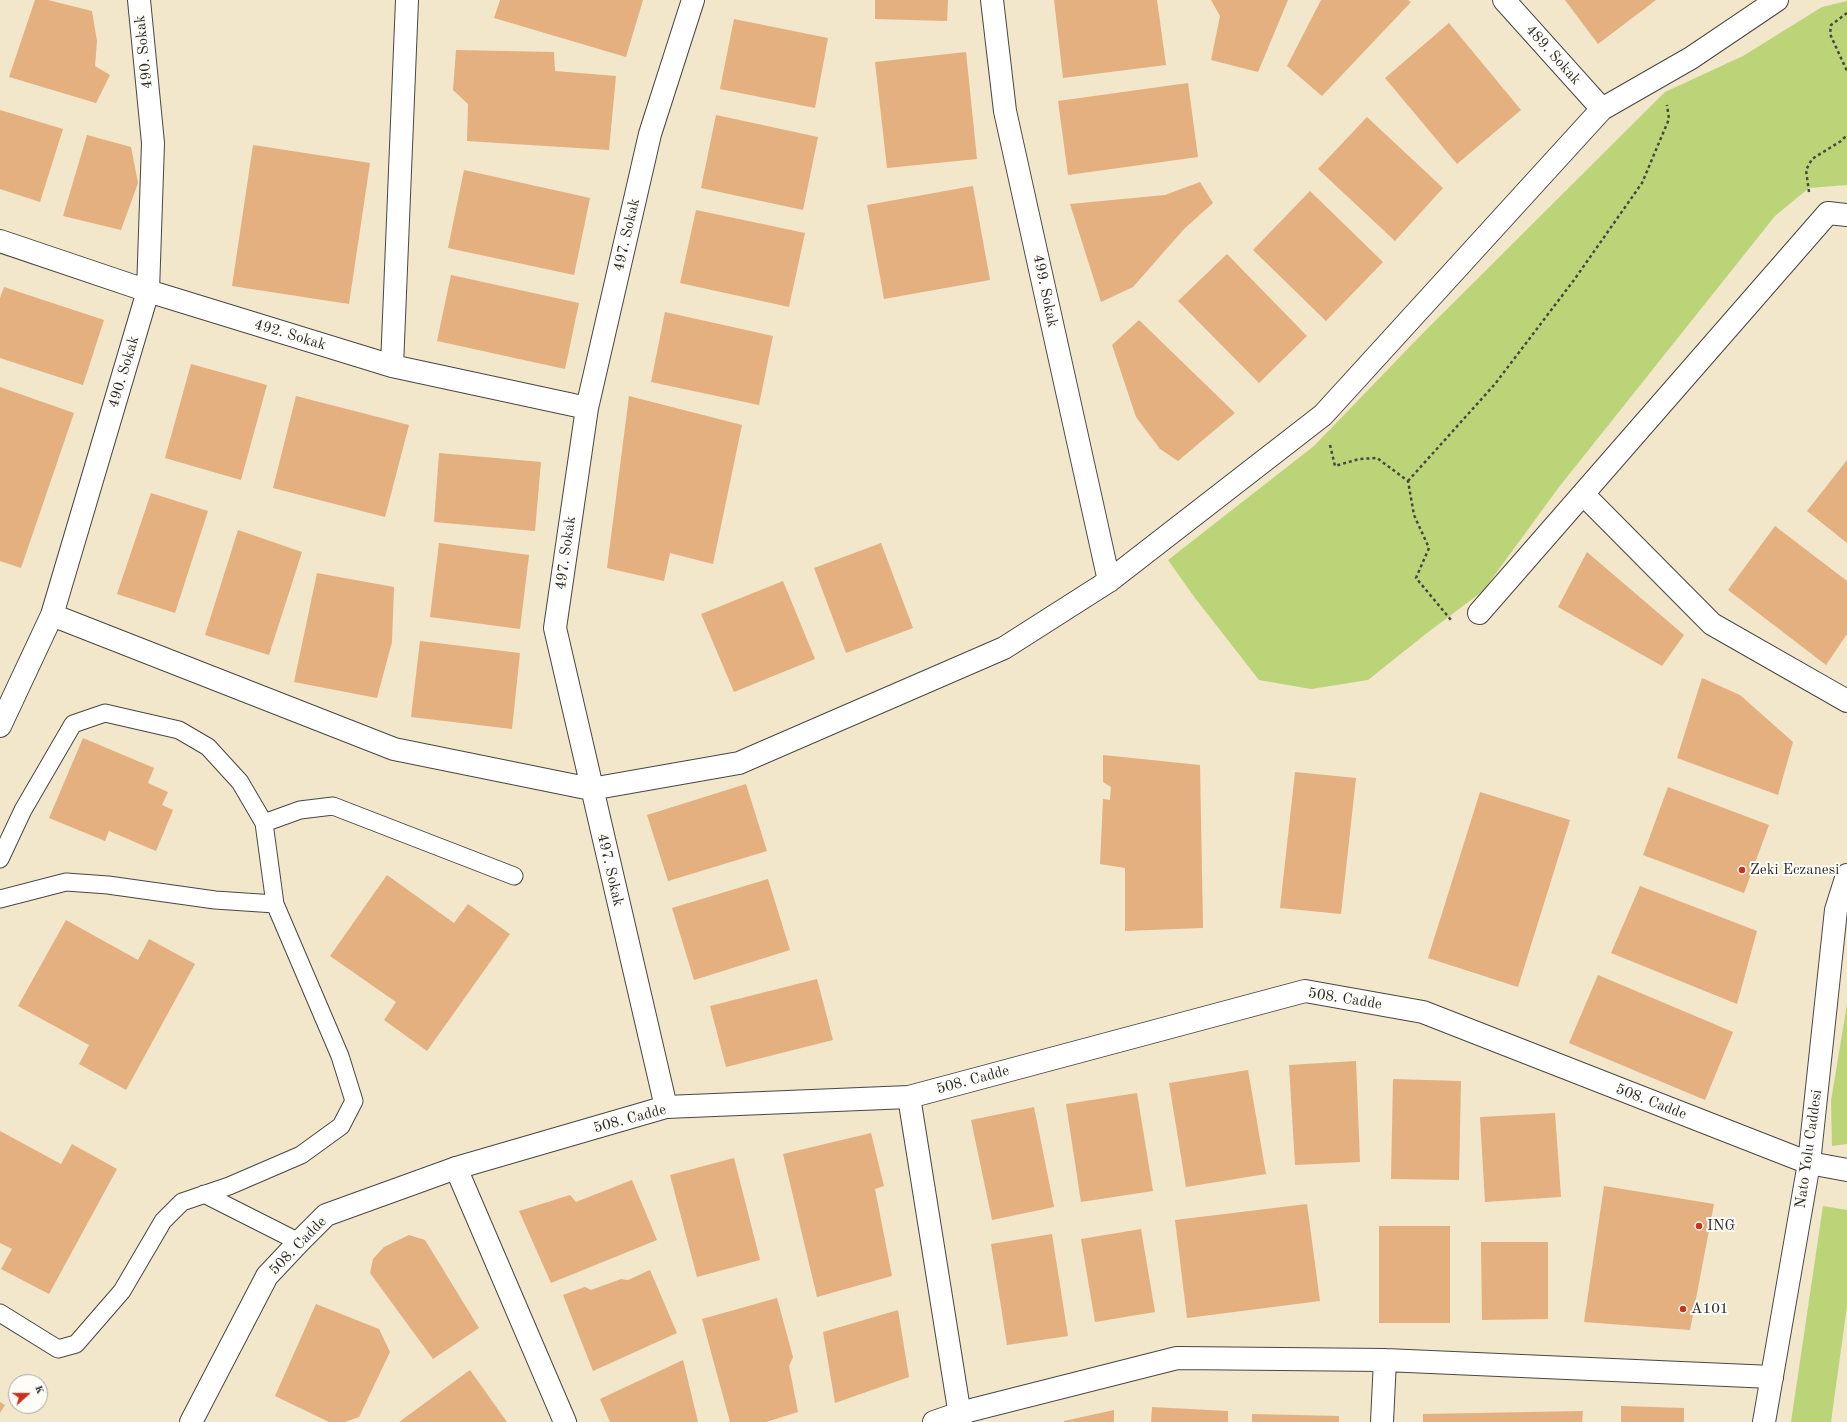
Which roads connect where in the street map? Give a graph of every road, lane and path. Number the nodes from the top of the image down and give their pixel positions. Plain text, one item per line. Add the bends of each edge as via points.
1 (139, 0) edge
2 (407, 0) edge
3 (693, 0) edge
4 (992, 0) edge
5 (1504, 0) edge
6 (1777, 0) edge
7 (1847, 13) edge
8 (1847, 71) edge
9 (1662, 75) junction
10 (1602, 109) junction
11 (1847, 135) edge
12 (1837, 214) edge
13 (0, 241) edge
14 (148, 291) junction
15 (392, 366) junction
16 (587, 408) junction
17 (1324, 415) junction
18 (1408, 481) junction
19 (1583, 494) junction
20 (1109, 581) junction
21 (1479, 613) joint
22 (52, 615) junction
23 (1847, 701) edge
24 (0, 726) edge
25 (591, 789) junction
26 (264, 823) junction
27 (0, 859) edge
28 (1847, 875) edge
29 (514, 876) dead end
30 (0, 899) edge
31 (275, 904) junction
32 (909, 1097) junction
33 (666, 1107) junction
34 (1809, 1163) junction
35 (456, 1168) junction
36 (1847, 1170) edge
37 (204, 1194) junction
38 (298, 1242) junction
39 (0, 1313) edge
40 (1386, 1360) junction
41 (1772, 1377) junction
42 (961, 1418) edge
43 (191, 1422) edge
44 (565, 1422) edge
45 (934, 1422) edge
46 (1382, 1422) edge
47 (1764, 1422) edge

1 - 14 street, 490. Sokak via 152,143
2 - 15 street
3 - 16 street, 497. Sokak via 650,134
4 - 20 street, 499. Sokak via 1005,110
5 - 10 street, 489. Sokak
6 - 9 street
7 - 8 path via 1831,25 1830,34
9 - 10 street
9 - 18 path via 1669,118 1642,183 1574,280 1495,384
10 - 17 street
11 - 12 path via 1812,159 1806,170 1810,196
12 - 19 street
13 - 14 street, 492. Sokak
14 - 15 street, 492. Sokak
14 - 22 street, 490. Sokak
15 - 16 street, 492. Sokak
16 - 25 street, 497. Sokak via 555,628
17 - 18 path via 1335,466 1359,459 1377,458
17 - 20 street
18 - 21 path via 1414,515 1429,548 1416,578 1453,622
19 - 21 street
19 - 23 street via 1712,624
20 - 25 street via 1004,648 739,762
22 - 24 street, 490. Sokak
22 - 25 street via 394,749
25 - 33 street, 497. Sokak
26 - 27 lane via 240,782 208,747 179,730 105,713 73,724 23,810
26 - 29 lane via 300,810 333,806
26 - 31 lane
28 - 34 street, Nato Yolu Caddesi via 1836,910
30 - 31 lane via 66,882 108,885 216,900
31 - 37 lane via 340,1056 354,1100 341,1126 301,1155
32 - 33 street, 508. Cadde
32 - 34 street, 508. Cadde via 1305,991 1423,1012
32 - 42 street
33 - 35 street, 508. Cadde
34 - 36 street, 508. Cadde
34 - 41 street, Nato Yolu Caddesi
35 - 38 street, 508. Cadde via 326,1215
35 - 44 street
37 - 38 lane
37 - 39 lane via 182,1202 163,1221 122,1291 76,1344 58,1349
38 - 43 street, 508. Cadde via 268,1276
40 - 41 street
40 - 42 street via 1177,1358
40 - 46 street
41 - 47 street, Nato Yolu Caddesi
42 - 45 street

